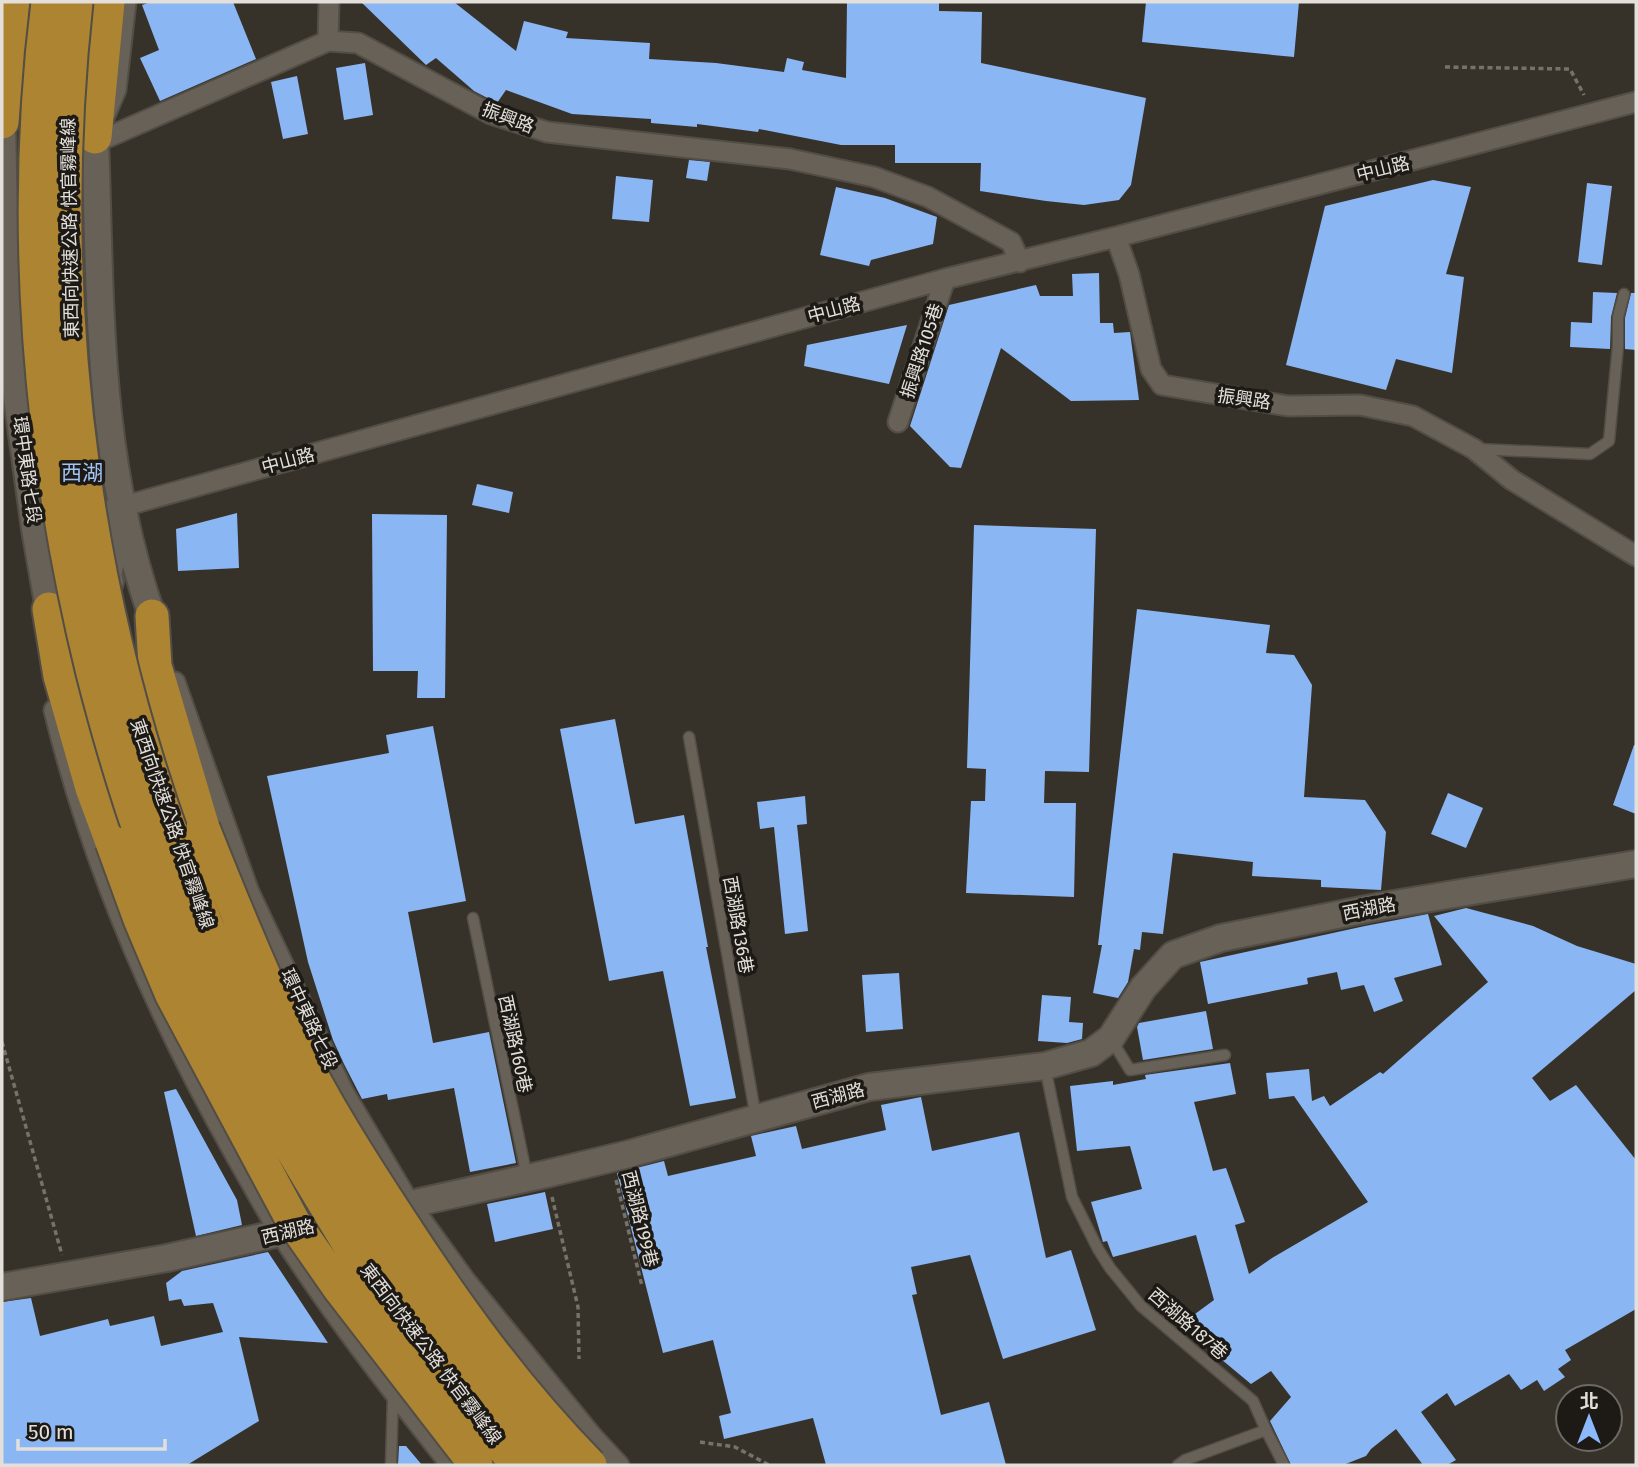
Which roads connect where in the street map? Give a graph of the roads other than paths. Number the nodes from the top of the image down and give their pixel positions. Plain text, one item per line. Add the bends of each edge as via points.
1 (13, 2) edge
2 (37, 2) edge
3 (48, 2) edge
4 (76, 2) edge
5 (84, 2) edge
6 (108, 2) edge
7 (126, 2) edge
8 (329, 2) edge
9 (328, 41) junction
10 (1636, 102) edge
11 (2, 120) edge
12 (95, 141) junction
13 (2, 156) edge
14 (1116, 237) junction
15 (1020, 262) junction
16 (946, 279) junction
17 (1624, 294) dead end
18 (898, 422) dead end
19 (1474, 449) junction
20 (121, 507) junction
21 (35, 529) junction
22 (1636, 556) edge
23 (49, 608) junction
24 (152, 616) junction
25 (689, 737) dead end
26 (1636, 864) edge
27 (473, 918) dead end
28 (1111, 1038) junction
29 (1225, 1055) dead end
30 (1045, 1066) junction
31 (757, 1118) junction
32 (537, 1176) junction
33 (410, 1204) junction
34 (372, 1213) junction
35 (327, 1222) junction
36 (281, 1234) junction
37 (2, 1287) edge
38 (393, 1393) junction
39 (1266, 1430) junction
40 (391, 1465) edge
41 (451, 1465) edge
42 (476, 1465) edge
43 (507, 1465) edge
44 (517, 1465) edge
45 (555, 1465) edge
46 (565, 1465) edge
47 (590, 1465) edge
48 (619, 1465) edge
49 (1178, 1465) edge
50 (1284, 1465) edge

1 - 11 highway
2 - 11 street, 環中東路七段 via 31,43
3 - 44 highway, 東西向快速公路 快官霧峰線, bridge via 34,190 46,409 61,527 78,610 131,809 181,937 297,1158 386,1300
4 - 45 highway, 東西向快速公路 快官霧峰線, bridge via 65,189 68,317 85,483 102,587 154,785 208,928 320,1142 430,1316 484,1386
5 - 12 street, 環中東路七段 via 79,115
6 - 12 highway
7 - 12 street, 環中東路七段 via 117,90
8 - 9 street
9 - 12 street
9 - 15 street, 振興路 via 358,43 491,114 547,132 790,159 874,177 928,197 1011,242
10 - 14 street, 中山路
11 - 13 street, 環中東路七段
12 - 13 street
12 - 20 street, 環中東路七段 via 101,338
13 - 21 street, 環中東路七段 via 9,323
14 - 15 street, 中山路
14 - 19 street, 振興路 via 1152,369 1162,386 1288,406 1360,405 1413,416
15 - 16 street, 中山路
16 - 18 street, 振興路105巷
16 - 20 street, 中山路
17 - 19 lane, 振興路 via 1618,317 1609,441 1590,454
19 - 22 street, 振興路 via 1512,480
20 - 21 street, 中山路
20 - 24 street, 環中東路七段
20 - 34 street, 環中東路七段 via 108,576 146,729 188,856 214,926 288,1070
21 - 23 street, 環中東路七段
23 - 35 street, 環中東路七段 via 82,673 108,776 149,888 243,1082
23 - 36 street, 環中東路七段 via 48,689 68,770 101,863 168,1028
23 - 42 highway, bridge via 60,676 92,788 172,995 294,1223
24 - 33 street, 環中東路七段 via 249,891 342,1091
24 - 47 highway, bridge via 155,666 203,828 294,1041 335,1118 440,1282 509,1373
25 - 31 lane, 西湖路136巷
26 - 28 street, 西湖路 via 1221,938 1173,955 1143,988
27 - 32 lane, 西湖路160巷
28 - 29 lane via 1130,1070
28 - 30 street, 西湖路 via 1091,1053
30 - 31 street, 西湖路 via 869,1087
30 - 39 lane, 西湖路187巷 via 1072,1197 1098,1249 1141,1306 1253,1401
31 - 32 street, 西湖路
32 - 33 street, 西湖路
33 - 34 street, 西湖路
33 - 48 street, 環中東路七段 via 465,1280
34 - 35 street, 西湖路
34 - 46 street, 環中東路七段 via 436,1313 489,1382
35 - 36 street, 西湖路
35 - 43 street, 環中東路七段 via 379,1304
36 - 37 street, 西湖路
36 - 38 street, 環中東路七段
38 - 40 lane
38 - 41 street, 環中東路七段
39 - 49 lane
39 - 50 lane, 西湖路187巷

